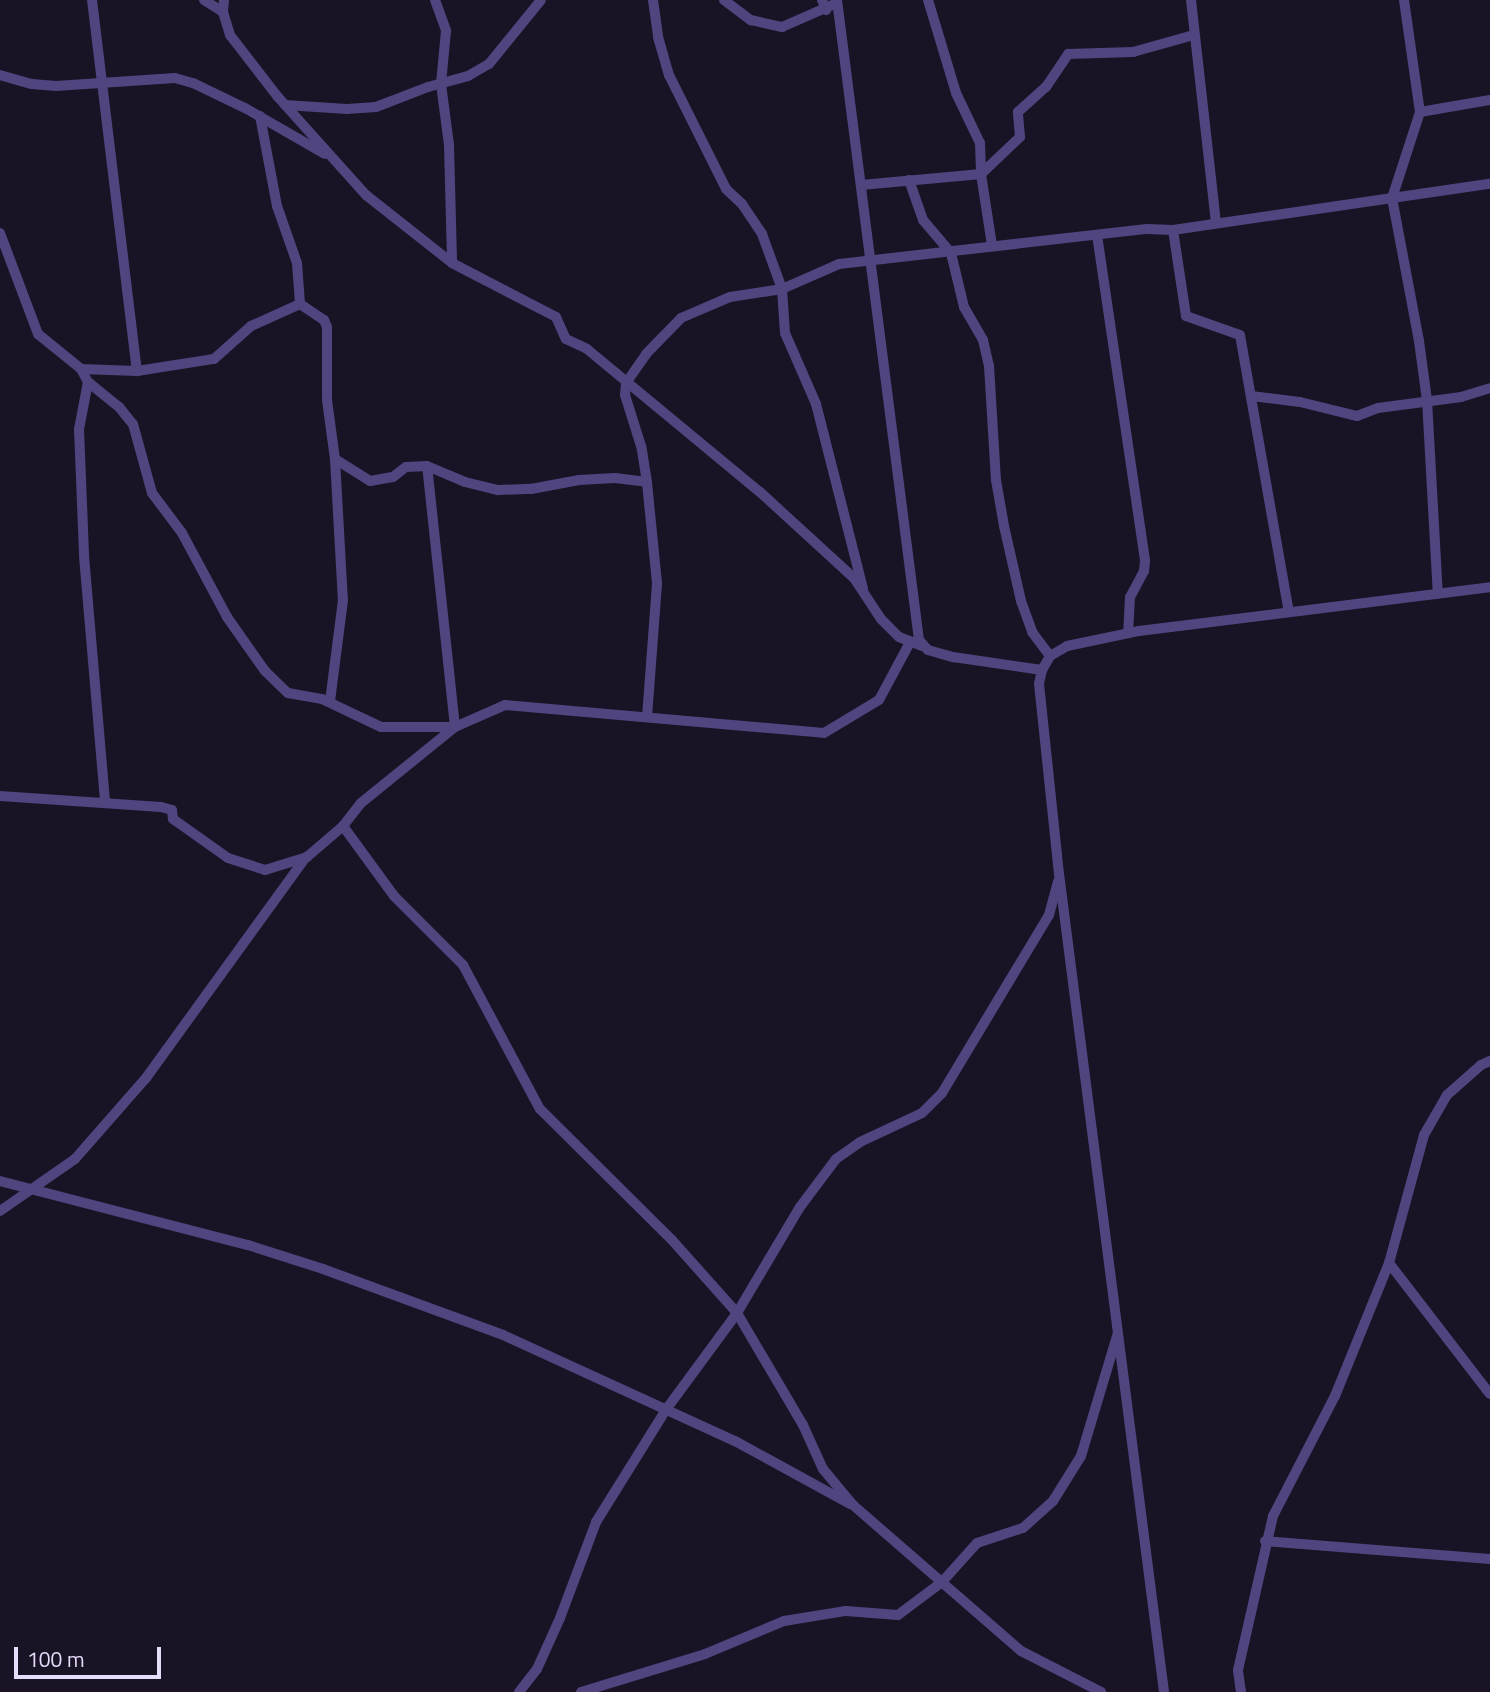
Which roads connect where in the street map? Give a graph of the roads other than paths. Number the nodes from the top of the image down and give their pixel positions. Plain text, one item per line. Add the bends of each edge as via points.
1 (92, 0) edge
2 (204, 0) edge
3 (224, 0) edge
4 (435, 0) edge
5 (541, 0) edge
6 (653, 0) edge
7 (724, 0) edge
8 (928, 0) edge
9 (1191, 0) edge
10 (1404, 0) edge
11 (837, 1) edge
12 (824, 5) edge
13 (223, 12) junction
14 (1194, 35) junction
15 (0, 75) edge
16 (441, 84) junction
17 (101, 85) junction
18 (1490, 100) edge
19 (285, 105) junction
20 (1420, 112) junction
21 (260, 116) junction
22 (334, 159) junction
23 (981, 174) junction
24 (909, 180) junction
25 (1490, 184) edge
26 (860, 186) junction
27 (1392, 198) junction
28 (1216, 222) junction
29 (1173, 230) junction
30 (0, 233) edge
31 (1097, 235) junction
32 (992, 246) junction
33 (951, 253) junction
34 (870, 259) junction
35 (452, 263) junction
36 (782, 289) junction
37 (300, 304) junction
38 (81, 369) junction
39 (136, 371) junction
40 (88, 382) junction
41 (626, 383) junction
42 (1490, 388) edge
43 (1251, 396) junction
44 (1427, 400) junction
45 (335, 459) junction
46 (427, 466) junction
47 (647, 482) junction
48 (1490, 587) edge
49 (865, 594) junction
50 (1438, 594) junction
51 (1289, 612) junction
52 (1128, 633) junction
53 (909, 643) junction
54 (922, 646) junction
55 (1050, 656) junction
56 (1042, 670) junction
57 (330, 702) junction
58 (647, 717) junction
59 (455, 726) junction
60 (0, 796) edge
61 (105, 802) junction
62 (343, 826) junction
63 (307, 857) junction
64 (1059, 874) junction
65 (1490, 1061) edge
66 (0, 1181) edge
67 (34, 1189) junction
68 (0, 1211) edge
69 (1389, 1263) junction
70 (737, 1313) junction
71 (1120, 1329) junction
72 (1490, 1394) edge
73 (665, 1411) junction
74 (853, 1506) junction
75 (1265, 1541) junction
76 (1490, 1559) edge
77 (942, 1582) junction
78 (519, 1692) edge
79 (581, 1692) edge
80 (1101, 1692) edge
81 (1164, 1692) edge
82 (1241, 1692) edge

1 - 17 street
2 - 13 street
3 - 13 street
4 - 16 street via 446,31
5 - 16 street via 489,64
6 - 36 street via 669,75 726,189 762,234
7 - 12 street via 751,20 782,27
8 - 23 street via 956,93 980,143
9 - 14 street
10 - 20 street
11 - 12 street
11 - 26 street
13 - 19 street via 230,35
14 - 23 street via 1133,52 1068,54 1046,87 1017,112 1020,137
14 - 28 street
15 - 17 street via 32,84
16 - 19 street via 376,107
16 - 35 street via 449,145
17 - 21 street via 175,78
17 - 39 street
18 - 20 street
19 - 22 street
20 - 27 street
21 - 22 street
21 - 37 street via 277,206 297,264
22 - 35 street via 366,195
23 - 24 street
23 - 32 street
24 - 26 street
24 - 33 street via 923,220
25 - 27 street
26 - 34 street
27 - 28 street
27 - 44 street
28 - 29 street
29 - 31 street
29 - 43 street via 1186,316 1240,335
30 - 38 street via 38,334
31 - 32 street
31 - 52 street via 1145,560 1144,572 1130,597
32 - 33 street
33 - 34 street
33 - 55 street via 964,307 987,353 996,480 1021,601 1032,632
34 - 36 street via 839,264
34 - 54 street
35 - 41 street via 556,317 566,339 587,349
36 - 41 street via 730,297 681,318 658,338
36 - 49 street via 785,333 816,404
37 - 39 street via 251,327 215,359
37 - 45 street via 327,327 327,400
38 - 39 street
38 - 40 street
40 - 57 street via 133,424 152,493 182,533 227,618 265,671 288,693
40 - 61 street via 79,429 83,543
41 - 47 street
41 - 49 street via 760,492 855,578
42 - 44 street
43 - 44 street via 1357,416
43 - 51 street
44 - 50 street
45 - 46 street via 370,481 393,477 406,467
45 - 57 street via 343,600
46 - 47 street via 498,490 592,479
46 - 59 street
47 - 58 street via 657,583
48 - 50 street
49 - 53 street via 881,619
50 - 51 street
51 - 52 street
52 - 55 street via 1067,646
53 - 54 street
53 - 58 street via 879,700 824,733
54 - 56 street via 953,657
55 - 56 street
56 - 64 street via 1039,684
57 - 59 street via 375,726
58 - 59 street via 506,705
59 - 62 street via 361,803
60 - 61 street
61 - 63 street via 172,810 173,819 228,858 265,870
62 - 63 street
62 - 70 street via 394,896 463,965 540,1109 672,1240
63 - 67 street via 146,1078 75,1160
64 - 70 street via 1049,915 942,1093 922,1113 859,1142 836,1159 800,1207
64 - 71 street
65 - 69 street via 1447,1095 1424,1135
66 - 67 street
67 - 68 street
67 - 73 street via 323,1269 502,1335
69 - 72 street
69 - 75 street via 1335,1396 1273,1516
70 - 73 street
70 - 74 street via 803,1425 823,1469
71 - 77 street via 1081,1456 1053,1501 1023,1528 977,1543
71 - 81 street
73 - 74 street via 735,1441
73 - 78 street via 596,1522 537,1669
74 - 77 street
75 - 76 street
75 - 82 street via 1238,1670
77 - 79 street via 898,1615 846,1611 784,1621 705,1654
77 - 80 street via 1021,1651

